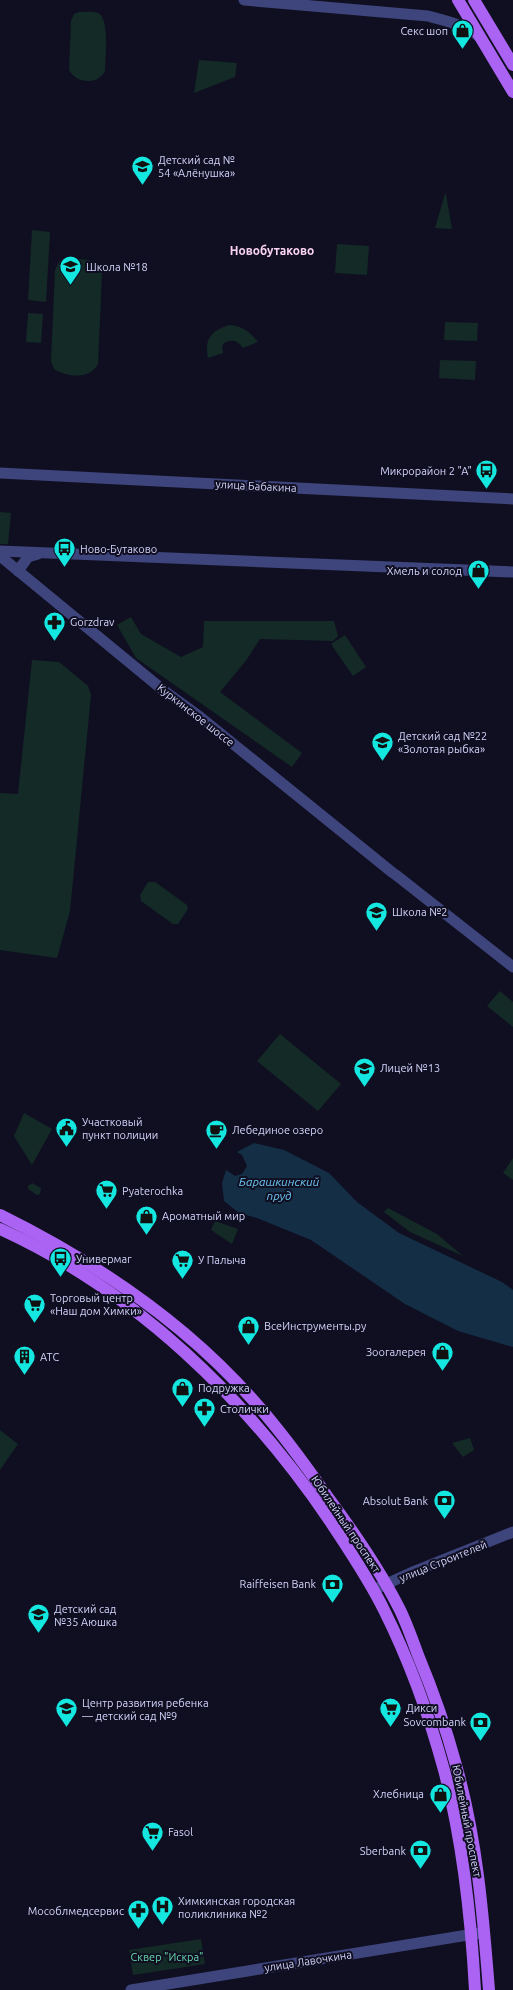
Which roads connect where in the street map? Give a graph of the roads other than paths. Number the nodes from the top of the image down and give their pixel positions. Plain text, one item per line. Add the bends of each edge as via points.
1 (244, 0) edge
2 (458, 0) edge
3 (474, 0) edge
4 (483, 40) junction
5 (513, 65) edge
6 (513, 92) edge
7 (0, 473) edge
8 (513, 499) edge
9 (0, 551) edge
10 (40, 553) junction
11 (0, 556) edge
12 (18, 571) junction
13 (513, 572) edge
14 (513, 967) edge
15 (0, 1215) edge
16 (0, 1229) edge
17 (513, 1532) edge
18 (386, 1584) junction
19 (373, 1590) junction
20 (485, 1932) junction
21 (472, 1934) junction
22 (131, 1990) edge
23 (475, 1990) edge
24 (489, 1990) edge

1 - 4 street via 428,16 453,22
2 - 4 main road
3 - 5 main road
4 - 6 main road
7 - 8 street, улица Бабакина
9 - 10 street
10 - 12 street via 28,557
10 - 13 street
11 - 12 street, Куркинское шоссе
12 - 14 street, Куркинское шоссе via 163,690
15 - 18 main road, Юбилейный проспект via 69,1252 114,1281 169,1323 227,1373 252,1399 304,1463 357,1537
16 - 19 main road, Юбилейный проспект via 68,1266 117,1298 218,1383 266,1435 305,1486 346,1545
17 - 18 street, улица Строителей
18 - 19 street, улица Строителей
18 - 20 main road, Юбилейный проспект via 398,1606 430,1686 456,1764 475,1850
19 - 21 main road, Юбилейный проспект via 402,1651 427,1716 443,1768 463,1859
20 - 21 street, улица Лавочкина
20 - 24 main road, Юбилейный проспект
21 - 22 street, улица Лавочкина
21 - 23 main road, Юбилейный проспект

